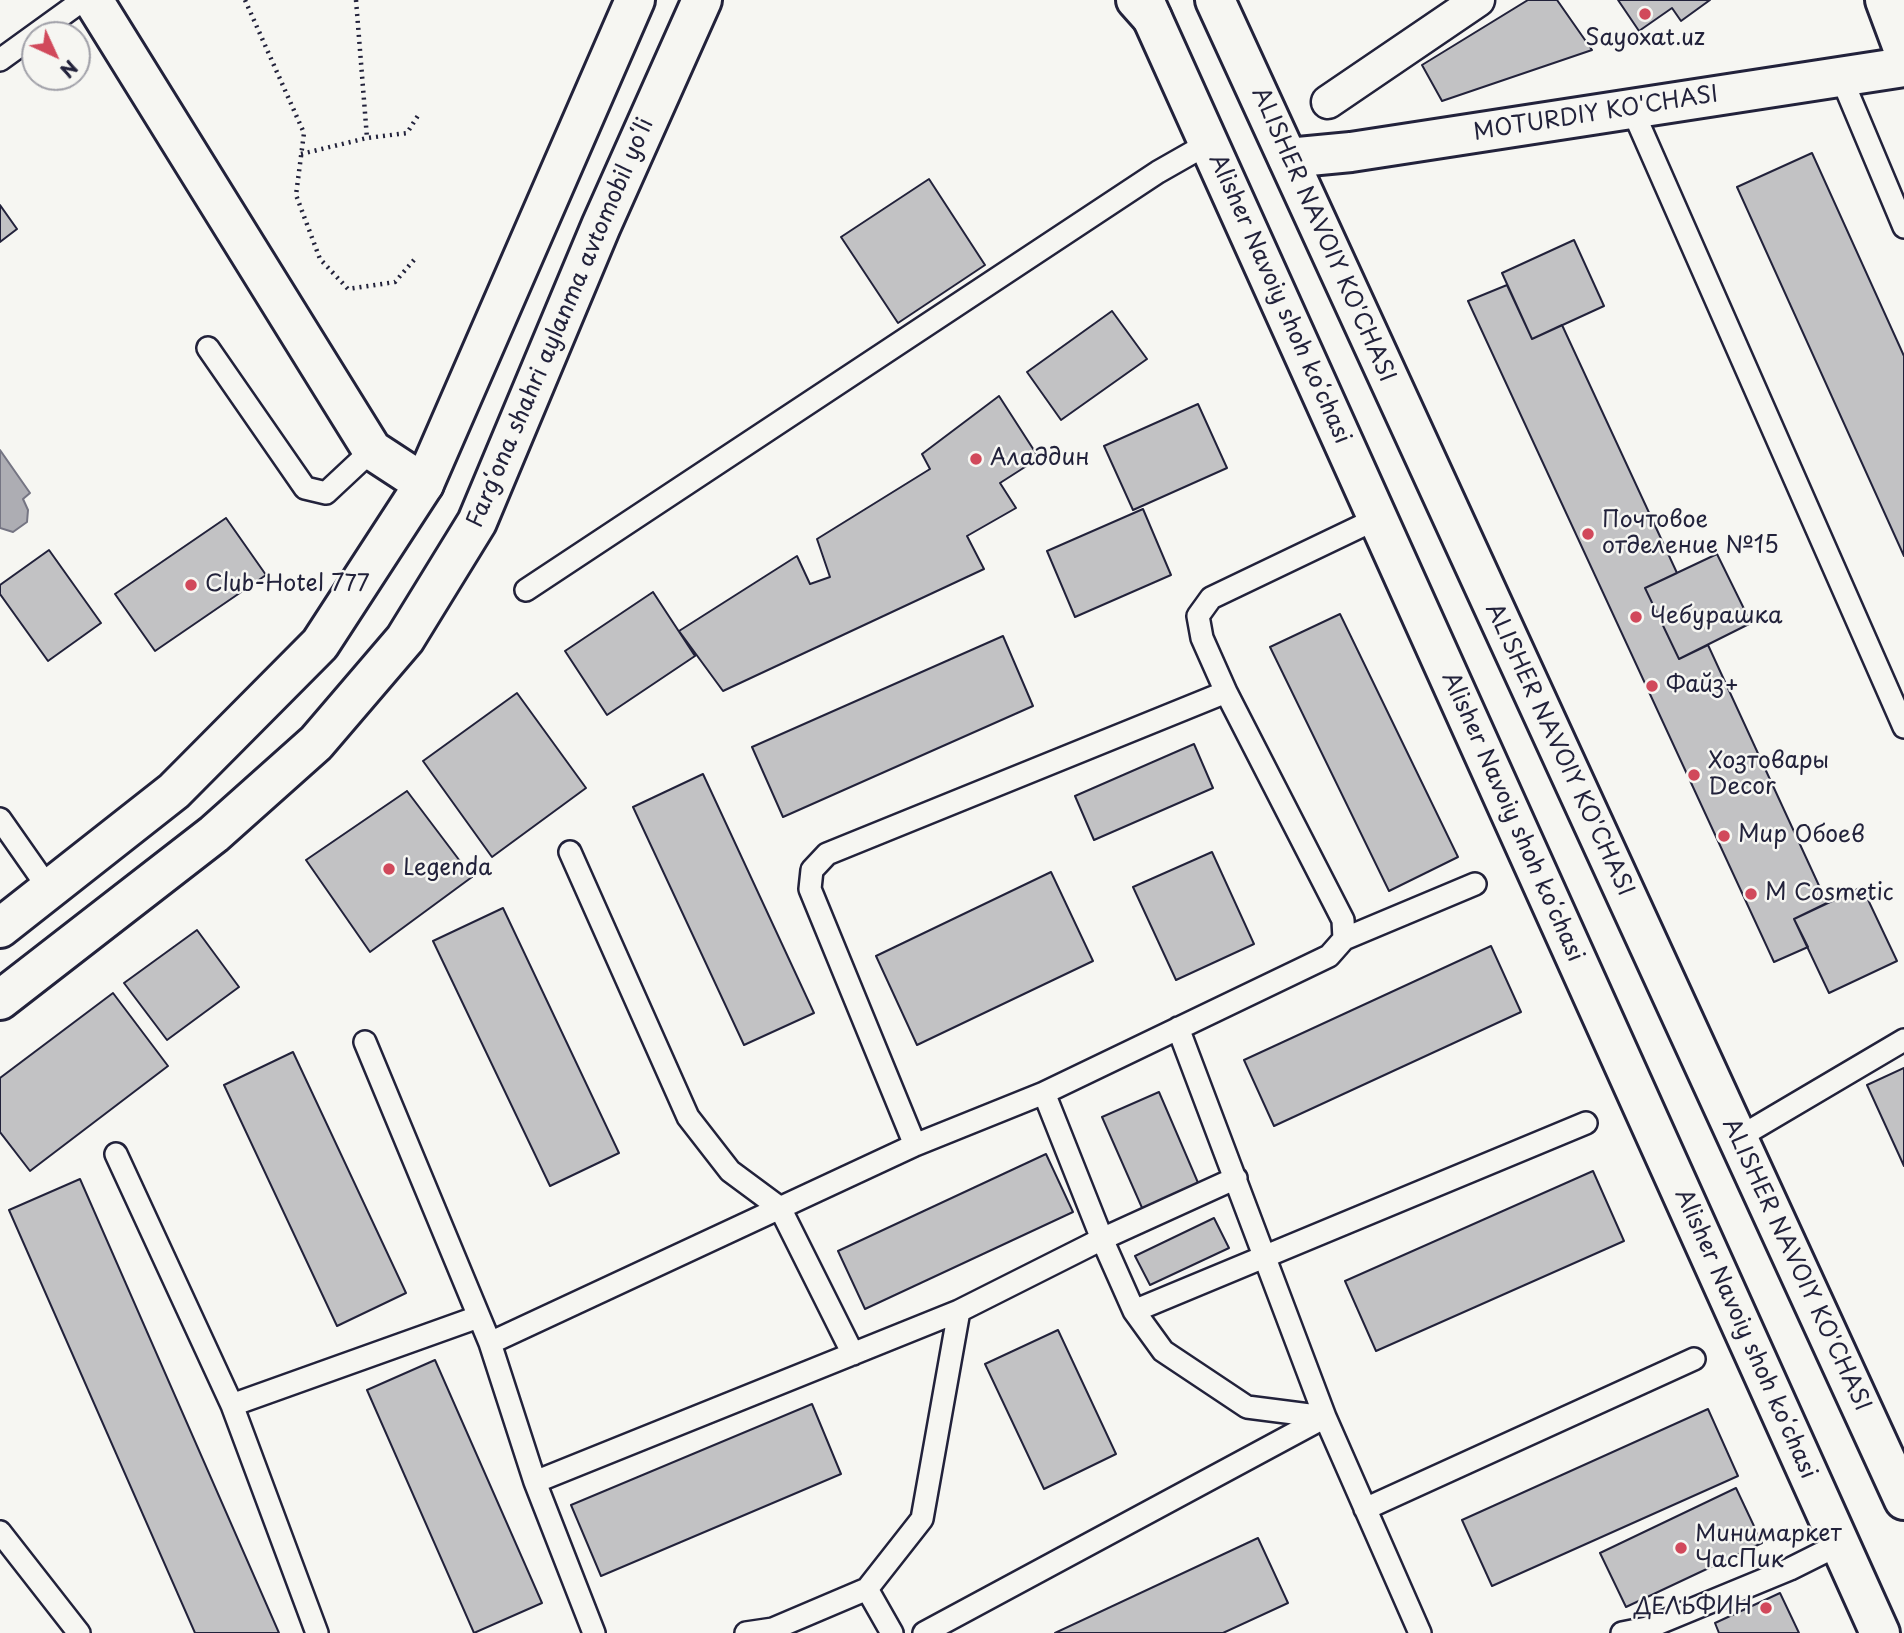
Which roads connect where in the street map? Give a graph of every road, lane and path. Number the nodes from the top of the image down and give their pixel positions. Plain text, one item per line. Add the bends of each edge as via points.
1 (83, 0) edge
2 (93, 0) edge
3 (245, 0) edge
4 (356, 0) edge
5 (635, 0) edge
6 (702, 0) edge
7 (1215, 0) edge
8 (1478, 0) edge
9 (1885, 0) edge
10 (1144, 6) edge
11 (1904, 51) edge
12 (0, 60) edge
13 (1904, 67) edge
14 (1841, 76) junction
15 (1328, 102) dead end
16 (1632, 109) junction
17 (419, 114) dead end
18 (367, 138) junction
19 (1209, 143) junction
20 (301, 154) junction
21 (1288, 158) junction
22 (1904, 227) edge
23 (414, 260) dead end
24 (208, 348) dead end
25 (372, 450) junction
26 (424, 484) junction
27 (1378, 518) junction
28 (526, 590) dead end
29 (1226, 692) junction
30 (1904, 727) edge
31 (0, 819) edge
32 (570, 852) dead end
33 (1475, 884) dead end
34 (50, 889) junction
35 (0, 928) edge
36 (1344, 939) junction
37 (0, 1000) edge
38 (1178, 1028) junction
39 (1904, 1040) edge
40 (365, 1042) dead end
41 (1044, 1093) junction
42 (1586, 1123) dead end
43 (1738, 1138) junction
44 (915, 1145) junction
45 (116, 1154) dead end
46 (1236, 1178) junction
47 (780, 1208) junction
48 (1102, 1239) junction
49 (1266, 1258) junction
50 (959, 1311) junction
51 (1134, 1311) junction
52 (478, 1317) junction
53 (490, 1343) junction
54 (853, 1354) junction
55 (1694, 1359) dead end
56 (232, 1405) junction
57 (1325, 1417) junction
58 (535, 1482) junction
59 (1904, 1500) edge
60 (1365, 1509) junction
61 (0, 1532) edge
62 (1840, 1544) junction
63 (867, 1589) junction
64 (79, 1633) edge
65 (317, 1633) edge
66 (594, 1633) edge
67 (746, 1633) edge
68 (892, 1633) edge
69 (924, 1633) edge
70 (1420, 1633) edge
71 (1622, 1633) edge
72 (1880, 1633) edge

1 - 12 lane
2 - 25 main road
3 - 20 path via 304,133
4 - 18 path
5 - 26 main road
6 - 37 main road, Fargʻona shahri aylanma avtomobil yoʻli via 477,522 405,639 316,743 215,834
7 - 21 main road, ALISHER NAVOIY KO'CHASI
8 - 15 street
9 - 11 main road
10 - 19 main road, Alisher Navoiy shoh koʻchasi
13 - 14 main road, MOTURDIY KO'CHASI
14 - 16 main road, MOTURDIY KO'CHASI
14 - 22 lane
16 - 21 main road, MOTURDIY KO'CHASI
16 - 30 lane
17 - 18 path via 407,133
18 - 20 path
19 - 27 main road, Alisher Navoiy shoh koʻchasi
19 - 28 lane via 1158,172
20 - 23 path via 296,195 320,259 348,289 395,282
21 - 43 main road, ALISHER NAVOIY KO'CHASI
24 - 25 lane via 305,488 326,493
25 - 26 main road
26 - 34 main road via 320,644 174,791
27 - 29 lane via 1211,598 1198,617 1202,638
27 - 62 main road, Alisher Navoiy shoh koʻchasi
29 - 36 lane via 1343,920
29 - 44 lane via 827,855 812,870 810,889
31 - 34 lane
32 - 47 lane via 688,1117 730,1171
33 - 36 lane
34 - 35 main road
36 - 38 lane via 1329,956
38 - 41 lane
38 - 46 lane
39 - 43 lane
40 - 52 lane
41 - 44 lane
41 - 48 lane
42 - 49 lane
43 - 59 main road, ALISHER NAVOIY KO'CHASI
44 - 47 lane
45 - 56 lane
46 - 48 lane
46 - 49 lane
47 - 53 lane
47 - 54 lane
48 - 50 lane
48 - 51 lane
49 - 51 lane
49 - 57 lane
50 - 54 lane
50 - 63 lane via 922,1519
51 - 57 lane via 1163,1351 1247,1407
52 - 53 lane
52 - 56 lane
53 - 58 lane
54 - 58 lane
55 - 60 lane
56 - 65 lane
57 - 60 lane
57 - 69 lane
58 - 66 lane
60 - 70 lane
61 - 64 lane
62 - 71 lane via 1647,1628
62 - 72 main road, Alisher Navoiy shoh koʻchasi
63 - 67 lane via 773,1629
63 - 68 lane

